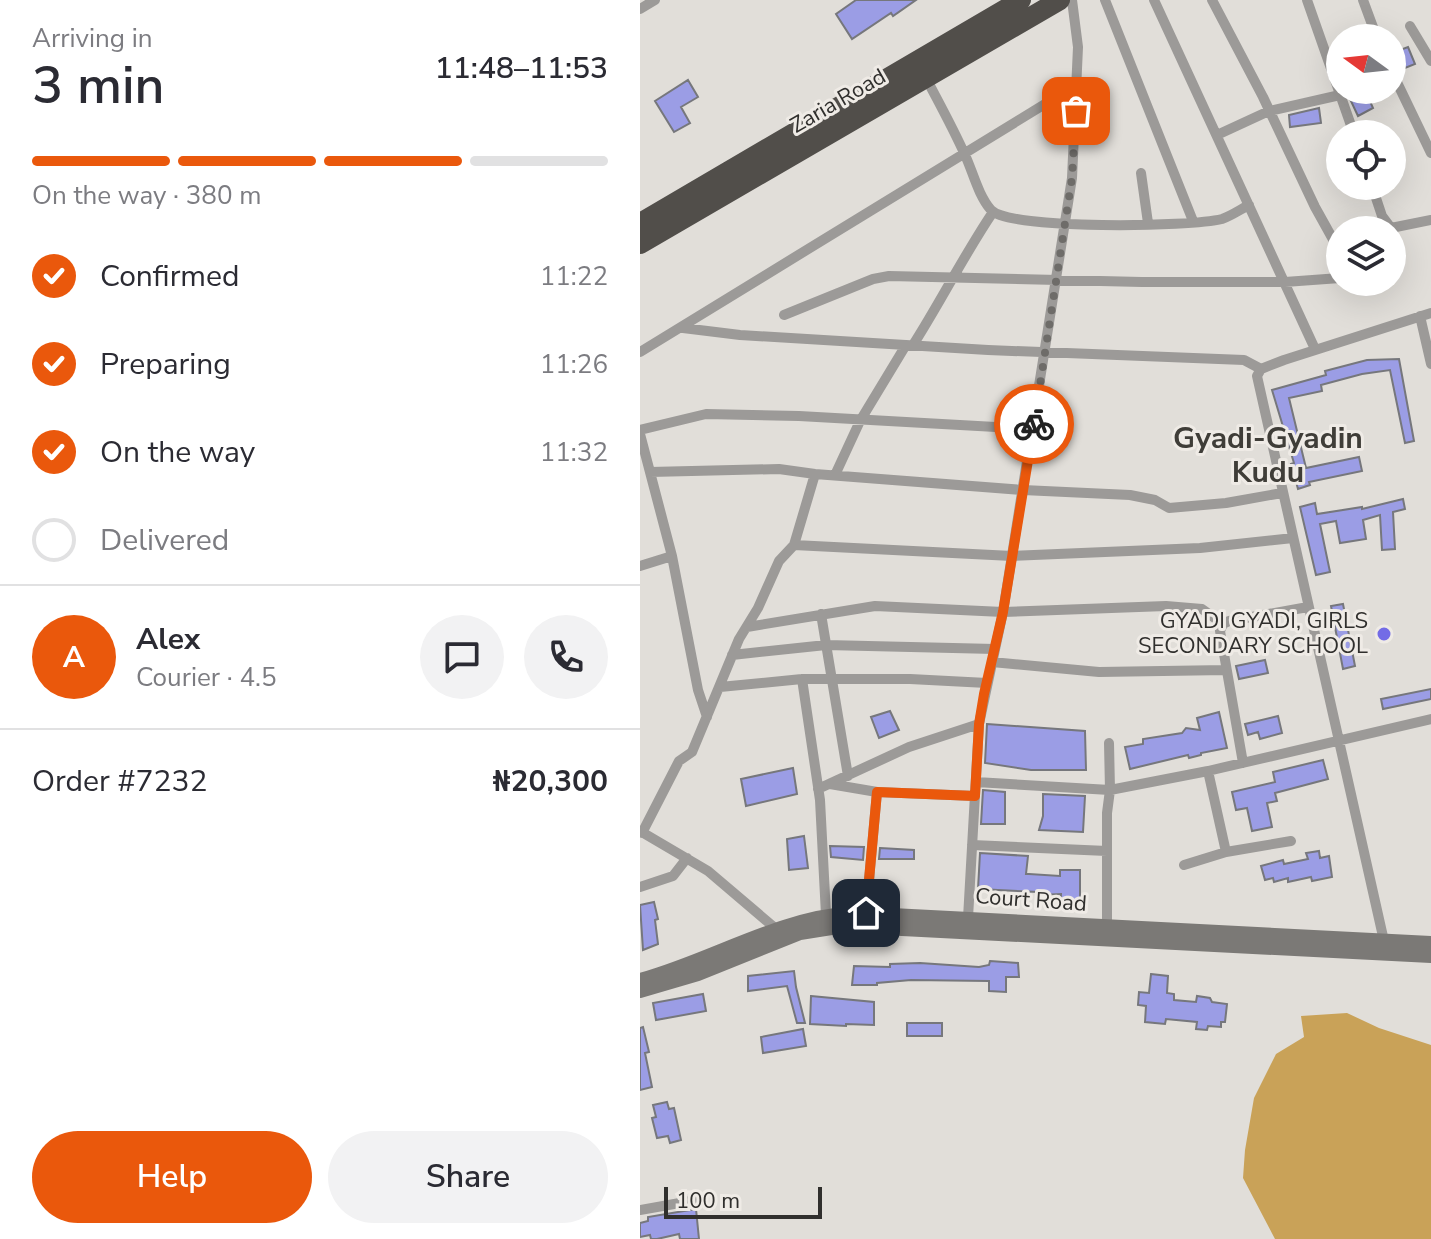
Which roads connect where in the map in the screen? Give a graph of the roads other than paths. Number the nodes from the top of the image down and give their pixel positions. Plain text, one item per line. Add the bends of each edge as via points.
1 (655, 0) edge
2 (1021, 0) edge
3 (1060, 0) edge
4 (1072, 0) edge
5 (1105, 0) edge
6 (1154, 0) edge
7 (1307, 0) edge
8 (1363, 0) edge
9 (1217, 2) edge
10 (640, 9) edge
11 (1372, 24) edge
12 (1410, 26) dead end
13 (1326, 55) edge
14 (1431, 61) edge
15 (926, 78) junction
16 (1076, 85) junction
17 (1326, 98) edge
18 (1406, 101) edge
19 (1269, 111) junction
20 (1217, 135) junction
21 (964, 152) junction
22 (1431, 153) edge
23 (1141, 173) dead end
24 (1249, 205) junction
25 (993, 212) junction
26 (1431, 220) edge
27 (1193, 221) junction
28 (640, 223) edge
29 (1148, 223) junction
30 (1065, 224) junction
31 (1406, 226) edge
32 (1326, 227) edge
33 (640, 244) edge
34 (953, 278) junction
35 (1326, 279) edge
36 (1057, 282) junction
37 (1285, 282) junction
38 (1426, 314) edge
39 (784, 315) dead end
40 (683, 328) junction
41 (909, 345) junction
42 (1315, 349) junction
43 (640, 352) edge
44 (1046, 353) junction
45 (1431, 364) edge
46 (1261, 369) junction
47 (860, 421) junction
48 (1033, 429) junction
49 (640, 432) edge
50 (650, 472) junction
51 (815, 474) junction
52 (835, 475) junction
53 (1023, 490) junction
54 (1282, 493) junction
55 (1293, 538) junction
56 (794, 545) junction
57 (672, 556) junction
58 (1012, 556) junction
59 (640, 566) edge
60 (1308, 607) junction
61 (1003, 612) junction
62 (821, 614) junction
63 (1223, 624) junction
64 (747, 627) junction
65 (826, 645) junction
66 (995, 649) junction
67 (732, 655) junction
68 (992, 662) junction
69 (1226, 670) junction
70 (802, 679) junction
71 (831, 679) junction
72 (987, 683) junction
73 (720, 687) junction
74 (707, 717) junction
75 (1431, 719) edge
76 (979, 724) junction
77 (1339, 740) junction
78 (1109, 743) dead end
79 (1243, 763) junction
80 (1208, 771) junction
81 (848, 776) junction
82 (976, 782) junction
83 (830, 784) junction
84 (818, 789) junction
85 (1110, 790) junction
86 (877, 792) junction
87 (975, 796) junction
88 (641, 832) edge
89 (1291, 841) dead end
90 (972, 845) junction
91 (1107, 851) junction
92 (1226, 852) junction
93 (687, 858) junction
94 (1184, 865) dead end
95 (640, 887) edge
96 (866, 913) junction
97 (826, 915) junction
98 (968, 918) junction
99 (1107, 926) junction
100 (775, 928) junction
101 (1384, 941) junction
102 (1431, 943) edge
103 (1431, 956) edge
104 (640, 980) edge
105 (640, 991) edge
106 (702, 1199) dead end
107 (640, 1210) edge

1 - 10 street
2 - 28 highway, Zaria Road
3 - 15 highway, Zaria Road
4 - 16 street
5 - 27 street
6 - 20 street
7 - 13 street
8 - 11 street
9 - 19 street
12 - 14 street
15 - 21 street
15 - 33 highway, Zaria Road
16 - 21 street
16 - 30 street via 1076,137
17 - 19 street
18 - 22 street
19 - 20 street
19 - 32 street
20 - 24 street
21 - 25 street
21 - 40 street
23 - 29 street
24 - 27 street via 1225,218
24 - 37 street
25 - 30 street via 1006,219
25 - 34 street
26 - 31 street
27 - 29 street
29 - 30 street
30 - 36 street
34 - 36 street
34 - 39 street via 873,279
34 - 41 street
35 - 37 street
36 - 37 street
36 - 44 street
37 - 42 street
38 - 42 street
38 - 45 street
40 - 41 street
40 - 43 street
41 - 44 street
41 - 47 street
42 - 46 street
44 - 46 street via 1244,360
44 - 48 street
46 - 54 street via 1256,382
47 - 48 street
47 - 49 street via 706,414
47 - 52 street
48 - 53 street
49 - 50 street
50 - 51 street via 744,468
50 - 57 street
51 - 52 street
51 - 56 street
52 - 53 street
53 - 54 street via 1130,495 1166,508
53 - 58 street
54 - 55 street
55 - 58 street via 1200,548
55 - 60 street
56 - 58 street
56 - 64 street via 779,561
57 - 59 street
57 - 74 street
58 - 61 street
60 - 63 street
60 - 77 street
61 - 62 street via 875,606
61 - 63 street via 1166,606 1202,609
61 - 66 street
62 - 64 street
62 - 65 street
63 - 69 street
64 - 67 street
65 - 66 street
65 - 67 street
65 - 71 street
66 - 68 street
67 - 73 street
68 - 69 street via 1099,672
68 - 72 street
69 - 79 street
70 - 71 street
70 - 73 street
70 - 84 street
71 - 72 street
71 - 81 street
72 - 76 street
73 - 74 street
74 - 88 street via 692,752 679,761
75 - 77 street
76 - 81 street via 909,747
76 - 82 street
77 - 79 street
77 - 101 street
78 - 85 street
79 - 80 street
80 - 85 street
80 - 92 street
81 - 83 street
82 - 85 street
82 - 87 street
83 - 84 street
83 - 86 street
84 - 97 street
85 - 91 street
86 - 87 street
86 - 96 street
87 - 90 street
88 - 93 street
89 - 92 street
90 - 91 street
90 - 98 street
91 - 99 street
92 - 94 street
93 - 95 street via 673,876
93 - 100 street
96 - 97 main road, Court Road
96 - 98 main road, Court Road
97 - 100 main road, Court Road
98 - 99 main road, Court Road
99 - 101 main road, Court Road
100 - 104 main road, Court Road
101 - 102 main road, Court Road
103 - 105 main road, Court Road via 844,926 800,933
106 - 107 street

